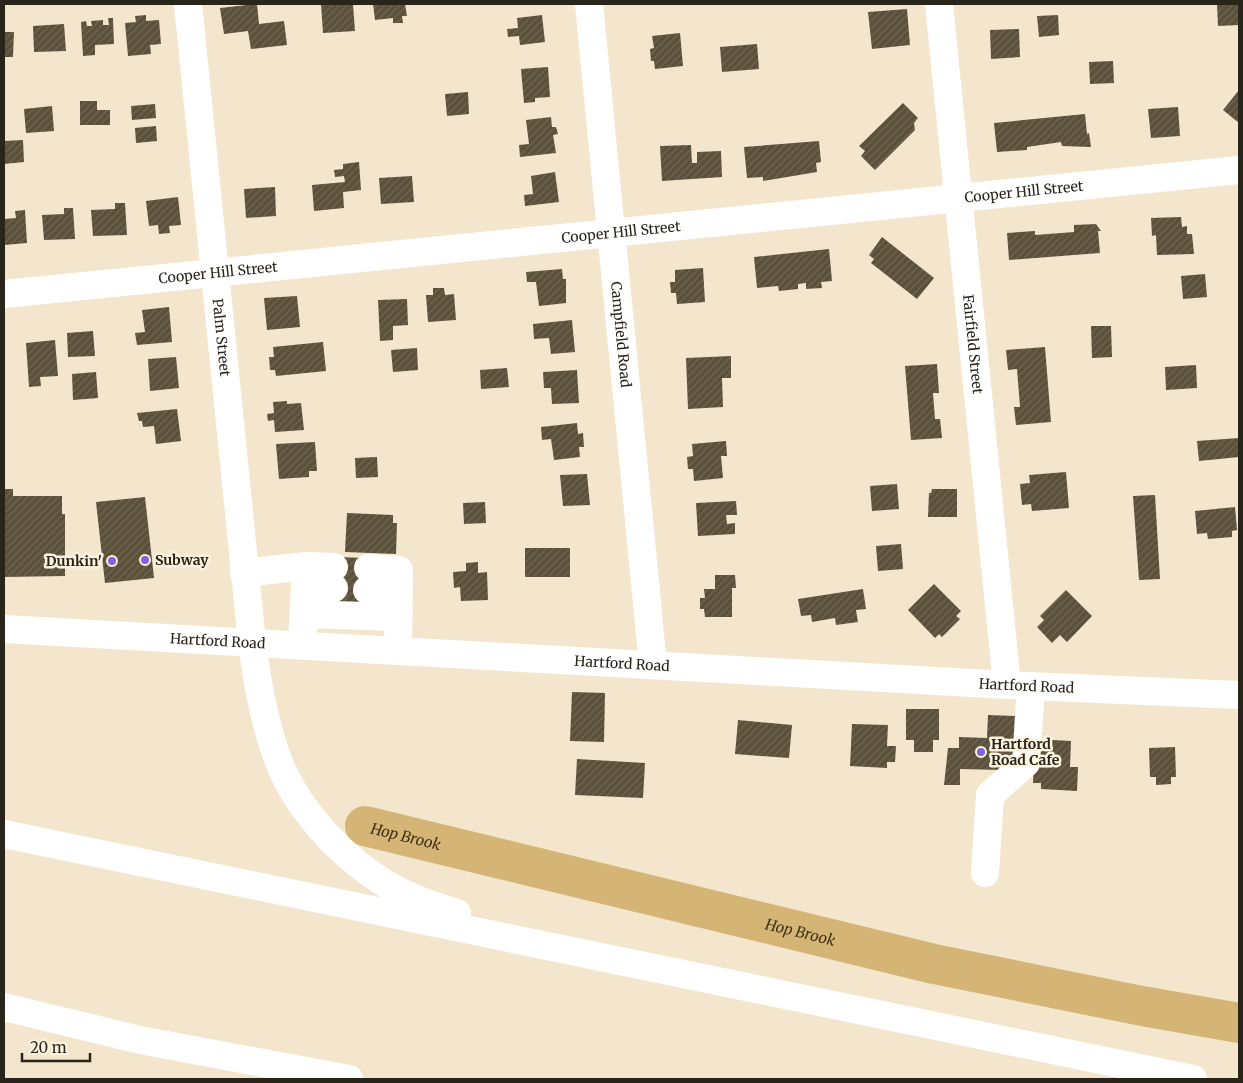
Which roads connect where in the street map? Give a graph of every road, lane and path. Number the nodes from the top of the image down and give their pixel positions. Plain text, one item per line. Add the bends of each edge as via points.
1 (188, 4) edge
2 (589, 4) edge
3 (940, 4) edge
4 (1239, 170) edge
5 (958, 198) junction
6 (612, 232) junction
7 (215, 274) junction
8 (4, 294) edge
9 (244, 573) junction
10 (334, 577) dead end
11 (367, 579) dead end
12 (305, 589) junction
13 (399, 605) junction
14 (4, 629) edge
15 (252, 642) junction
16 (302, 645) junction
17 (398, 650) junction
18 (653, 665) junction
19 (1019, 686) junction
20 (1239, 695) edge
21 (4, 834) edge
22 (985, 873) dead end
23 (584, 954) junction
24 (4, 1007) edge
25 (348, 1079) edge
26 (1194, 1079) edge

1 - 7 main road, Palm Street
2 - 6 main road, Campfield Road
3 - 5 main road, Fairfield Street
4 - 5 main road, Cooper Hill Street
5 - 6 main road, Cooper Hill Street
5 - 19 main road, Fairfield Street
6 - 7 main road, Cooper Hill Street
6 - 18 main road, Campfield Road
7 - 8 main road, Cooper Hill Street
7 - 9 main road, Palm Street
9 - 12 main road
9 - 15 main road, Palm Street
10 - 12 main road
11 - 13 main road via 399,570
12 - 13 main road
12 - 16 main road
13 - 17 main road
14 - 15 main road, Hartford Road
15 - 16 main road, Hartford Road
15 - 23 main road, Palm Street via 263,709 282,768 312,817 349,855 384,883 436,907
16 - 17 main road, Hartford Road
17 - 18 main road, Hartford Road
18 - 19 main road, Hartford Road
19 - 20 main road, Hartford Road
19 - 22 main road, Fairfield Street via 1026,763 990,795
21 - 23 main road
23 - 26 main road
24 - 25 main road via 140,1040

